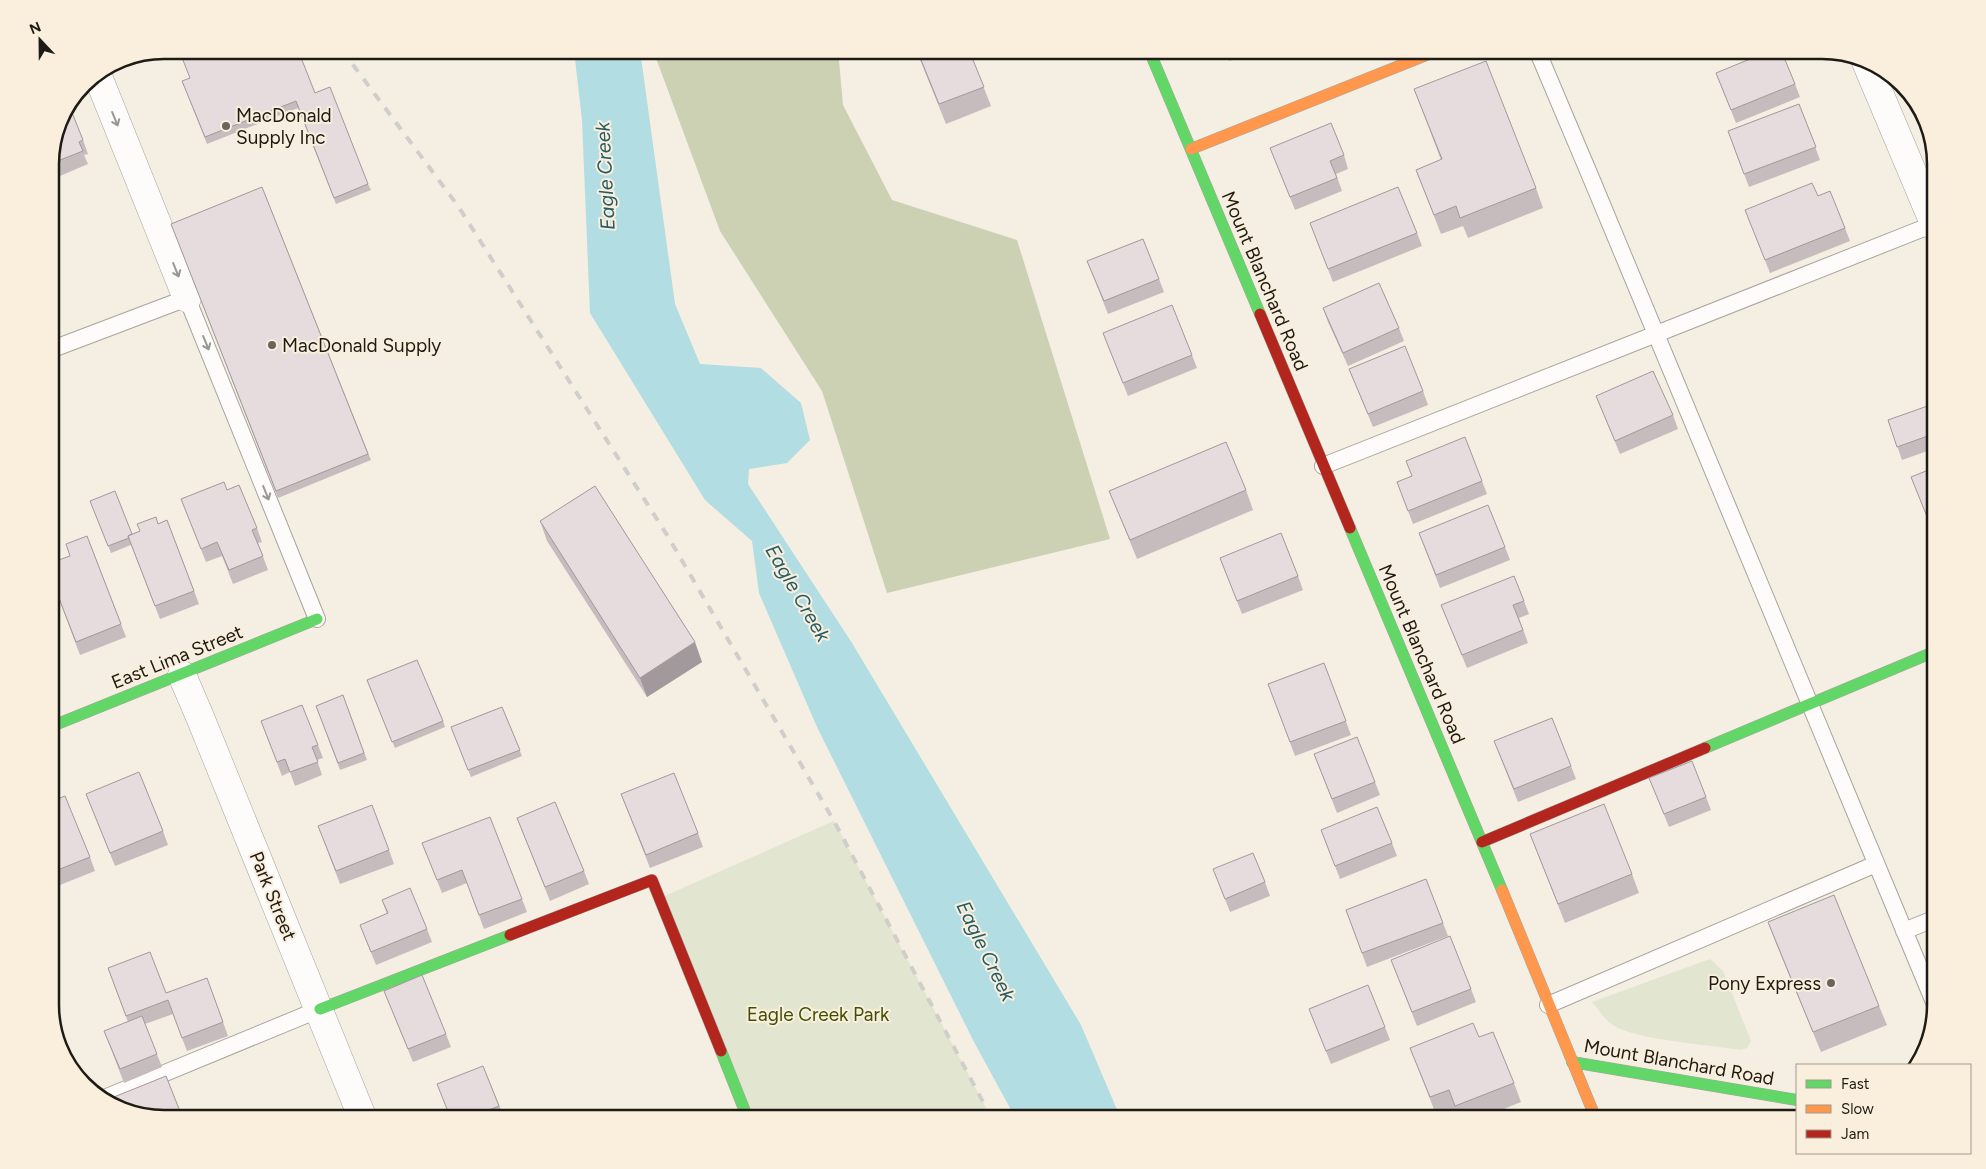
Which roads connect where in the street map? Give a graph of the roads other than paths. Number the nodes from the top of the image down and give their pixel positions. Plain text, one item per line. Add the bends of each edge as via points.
1 (1153, 59) edge
2 (1416, 59) edge
3 (1542, 59) edge
4 (1870, 70) edge
5 (100, 80) edge
6 (1191, 149) junction
7 (1927, 207) edge
8 (1927, 229) edge
9 (187, 298) junction
10 (1658, 334) junction
11 (59, 347) edge
12 (1324, 466) junction
13 (317, 620) joint
14 (1927, 655) edge
15 (182, 675) junction
16 (1809, 704) junction
17 (59, 723) edge
18 (1482, 842) junction
19 (1876, 864) junction
20 (1927, 922) edge
21 (1904, 931) junction
22 (1927, 986) edge
23 (1548, 1005) junction
24 (320, 1009) junction
25 (1572, 1062) junction
26 (110, 1096) edge
27 (1796, 1100) edge
28 (359, 1110) edge
29 (744, 1110) edge
30 (1592, 1110) edge

1 - 6 street, Mount Blanchard Road
2 - 6 street
3 - 10 lane
4 - 7 street
5 -> 9 street
6 - 12 street, Mount Blanchard Road
8 - 10 lane
9 - 11 lane
9 -> 13 lane
10 - 12 lane
10 - 16 lane
12 - 18 street, Mount Blanchard Road
13 - 15 street, East Lima Street
14 - 16 street
15 - 17 street, East Lima Street
15 - 24 street, Park Street
16 - 18 street
16 - 19 lane
18 - 23 street, Mount Blanchard Road
19 - 21 lane
19 - 23 lane
20 - 21 lane
21 - 22 lane
23 - 25 street, Mount Blanchard Road
24 - 26 lane
24 - 28 street, Park Street
24 - 29 street via 652,880
25 - 27 street, Mount Blanchard Road
25 - 30 street

